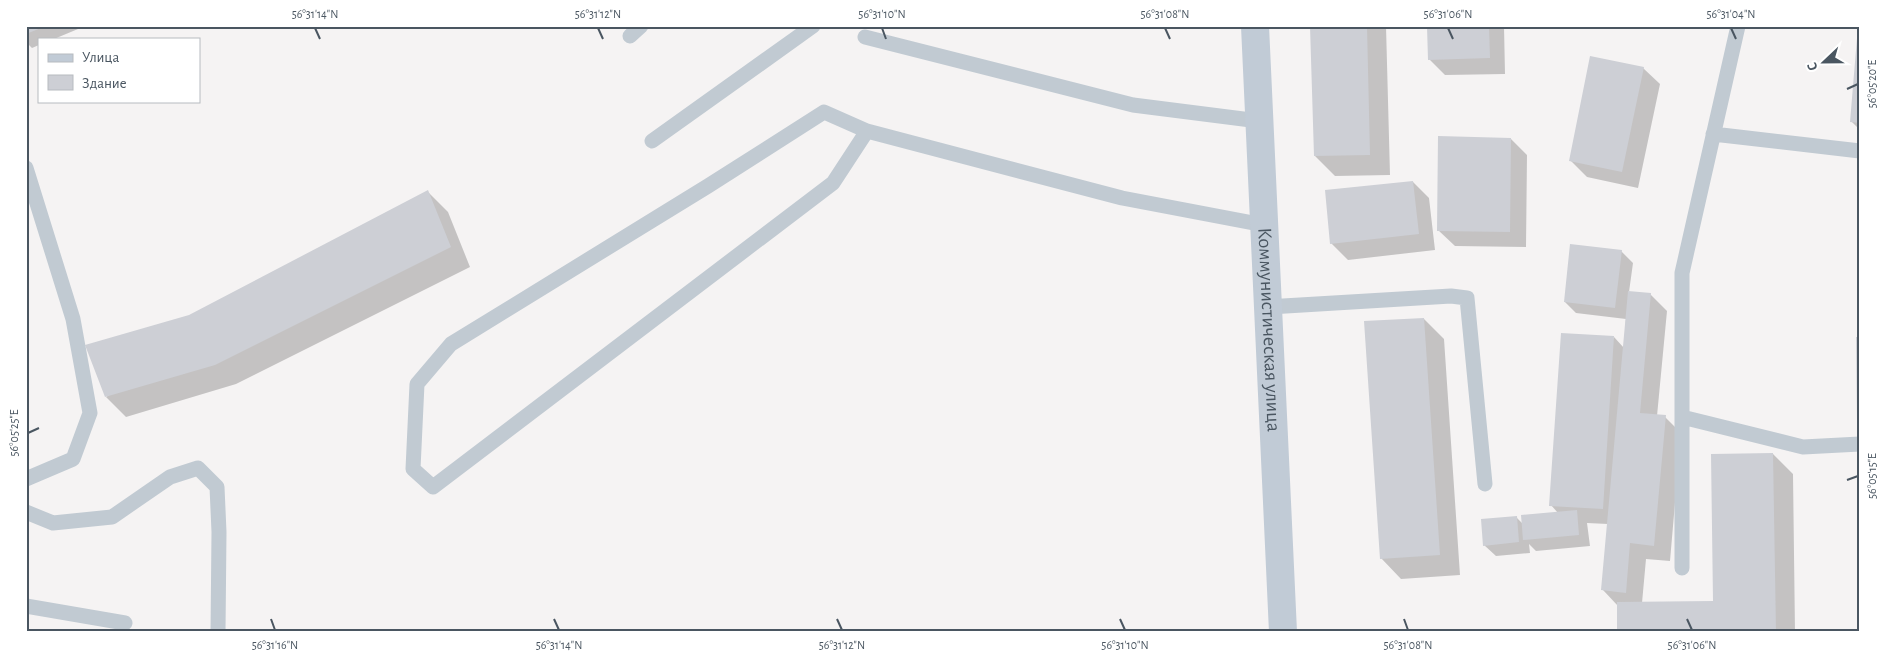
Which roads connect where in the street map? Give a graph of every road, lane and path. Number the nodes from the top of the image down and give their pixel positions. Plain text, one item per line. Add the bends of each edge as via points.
1 (813, 26) edge
2 (1255, 26) edge
3 (1738, 26) edge
4 (864, 36) dead end
5 (1259, 121) junction
6 (867, 131) junction
7 (1713, 134) junction
8 (652, 141) dead end
9 (1860, 151) edge
10 (26, 168) edge
11 (1264, 226) junction
12 (1268, 307) junction
13 (1682, 417) junction
14 (1860, 444) edge
15 (26, 479) edge
16 (1485, 484) dead end
17 (26, 512) edge
18 (1682, 568) dead end
19 (26, 606) edge
20 (125, 623) dead end
21 (218, 632) edge
22 (1283, 632) edge

1 - 8 lane
2 - 5 main road, Коммунистическая улица
3 - 7 lane
4 - 5 lane via 1133,105
5 - 11 main road, Коммунистическая улица
6 - 6 lane via 824,112 451,344 417,384 414,469 433,487 833,183
6 - 11 lane via 1122,198
7 - 9 lane
7 - 13 lane via 1682,273
10 - 15 lane via 73,319 90,413 73,459
11 - 12 main road, Коммунистическая улица
12 - 16 lane via 1451,296 1468,298
12 - 22 main road, Коммунистическая улица
13 - 14 lane via 1803,447
13 - 18 lane
17 - 21 lane via 53,523 112,518 170,478 198,468 216,488
19 - 20 lane

